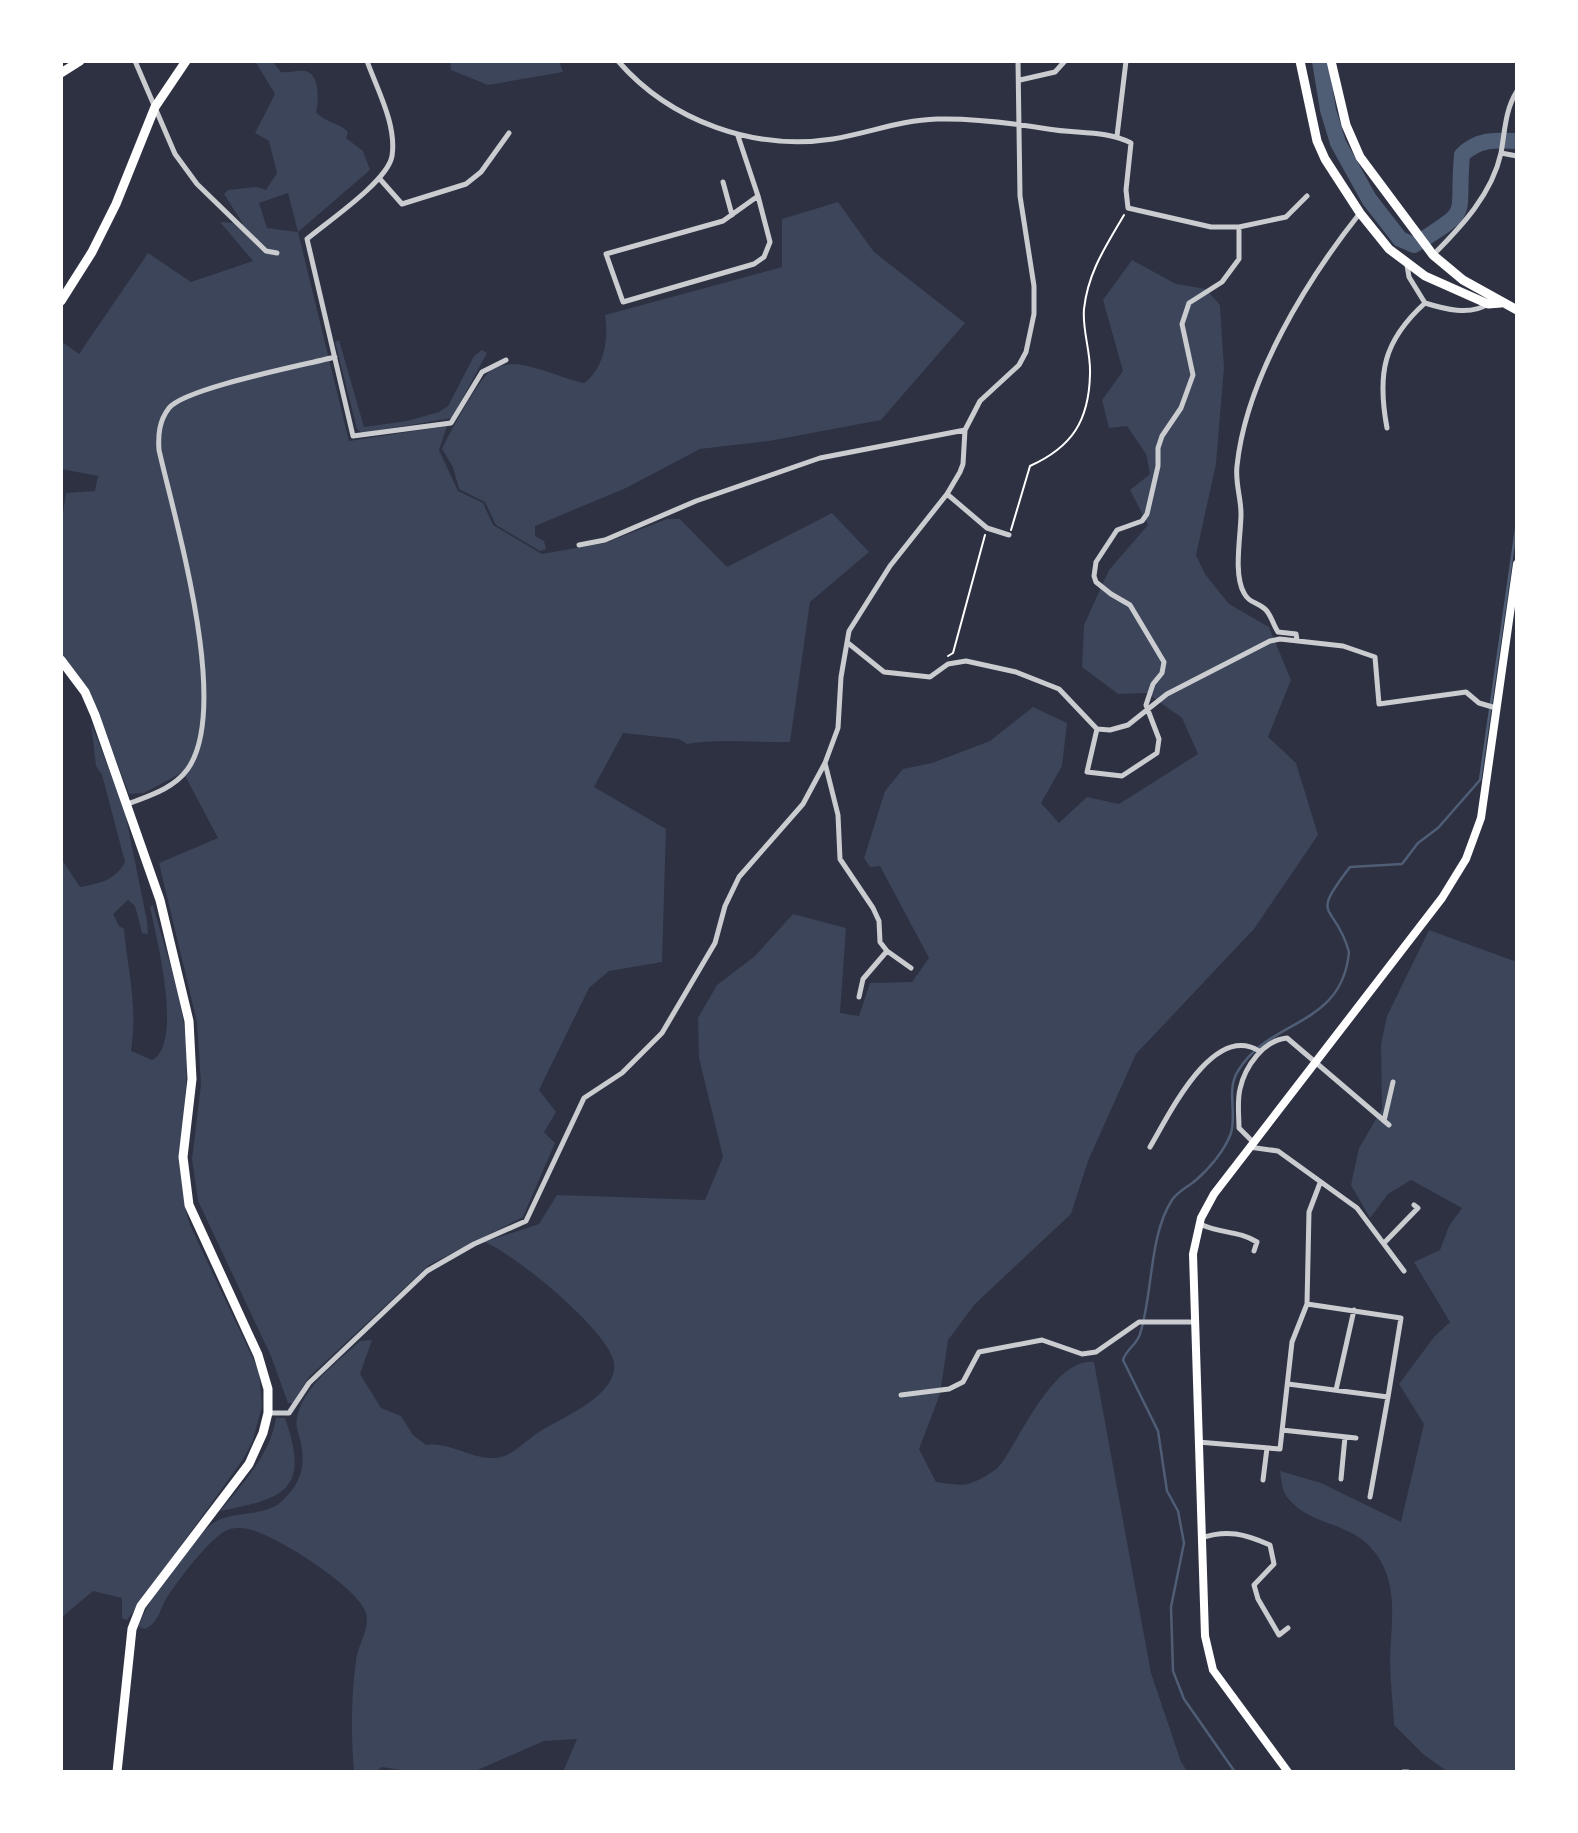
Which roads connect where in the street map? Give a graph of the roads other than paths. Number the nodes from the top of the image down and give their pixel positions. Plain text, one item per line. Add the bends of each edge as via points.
1 (80, 61) edge
2 (135, 61) edge
3 (186, 61) edge
4 (367, 61) edge
5 (618, 61) edge
6 (1018, 61) edge
7 (1065, 61) edge
8 (1126, 61) edge
9 (1300, 61) edge
10 (1331, 61) edge
11 (61, 73) edge
12 (1020, 80) junction
13 (1517, 91) edge
14 (155, 107) junction
15 (1021, 123) junction
16 (509, 133) dead end
17 (738, 136) junction
18 (1117, 136) junction
19 (1501, 151) junction
20 (1517, 156) edge
21 (379, 178) junction
22 (723, 182) dead end
23 (758, 196) junction
24 (1307, 196) dead end
25 (1360, 213) junction
26 (732, 215) junction
27 (1239, 228) junction
28 (1431, 252) junction
29 (277, 253) dead end
30 (1407, 264) junction
31 (61, 301) edge
32 (1425, 303) junction
33 (1501, 303) junction
34 (1488, 304) junction
35 (1517, 310) edge
36 (335, 357) junction
37 (506, 360) dead end
38 (1387, 428) dead end
39 (965, 430) junction
40 (947, 494) junction
41 (1009, 535) road end
42 (579, 545) dead end
43 (1517, 564) edge
44 (1297, 640) junction
45 (848, 643) junction
46 (61, 660) edge
47 (1496, 708) junction
48 (1147, 712) junction
49 (1097, 729) junction
50 (825, 764) junction
51 (128, 804) junction
52 (887, 951) junction
53 (911, 968) dead end
54 (859, 998) dead end
55 (1257, 1050) junction
56 (1314, 1063) junction
57 (1394, 1082) dead end
58 (1251, 1145) junction
59 (1150, 1147) dead end
60 (1320, 1183) junction
61 (1413, 1205) dead end
62 (1200, 1224) junction
63 (1385, 1242) junction
64 (1254, 1251) dead end
65 (1404, 1271) dead end
66 (1307, 1304) junction
67 (1354, 1310) junction
68 (1193, 1322) junction
69 (1288, 1384) junction
70 (1336, 1391) junction
71 (901, 1395) dead end
72 (1388, 1397) junction
73 (268, 1413) junction
74 (1282, 1430) junction
75 (1345, 1437) junction
76 (1356, 1438) dead end
77 (1198, 1442) junction
78 (1267, 1448) junction
79 (1341, 1479) dead end
80 (1263, 1480) dead end
81 (1370, 1497) dead end
82 (1201, 1538) junction
83 (1288, 1628) dead end
84 (117, 1772) edge
85 (1288, 1772) edge

1 - 11 main road
2 - 14 street
3 - 14 main road
4 - 21 street via 390,124 392,157
5 - 17 street via 676,108
6 - 12 street
7 - 12 street via 1055,72
8 - 18 street
9 - 25 main road via 1317,141
10 - 28 main road via 1351,141
12 - 15 street
13 - 19 street
14 - 29 street via 175,154 194,181 266,251
14 - 31 main road via 116,204
15 - 17 street via 937,119 795,144
15 - 18 street
15 - 39 street via 1020,196 1034,286 1032,335 1022,360 980,401
16 - 21 street via 481,172 466,184 402,204
17 - 23 street
18 - 27 street via 1131,142 1128,208 1210,227
19 - 20 street
19 - 28 street via 1496,171 1469,219
21 - 36 street via 307,239
22 - 26 street
23 - 26 street
23 - 26 street via 770,242 761,260 623,302 606,254
24 - 27 street via 1286,217
25 - 30 main road
25 - 44 street via 1290,317 1256,380 1237,465 1242,510 1238,543 1241,588 1251,602 1265,609 1278,632 1296,634
27 - 48 street via 1239,259 1222,282 1189,303 1182,324 1193,375 1158,448 1147,514 1142,521 1117,530 1096,562 1096,582 1130,605 1164,662
28 - 33 main road
30 - 32 street via 1409,277
30 - 34 main road
32 - 34 street via 1454,310
32 - 38 street via 1396,334 1389,350 1381,393
33 - 34 main road
33 - 35 main road
36 - 37 street via 353,436 451,423 482,372
36 - 51 street via 191,394 169,408 162,420 159,450 202,636 200,731 192,761 178,780
39 - 40 street via 963,464
39 - 42 street via 820,457 696,501 605,540
40 - 41 street via 987,528
40 - 45 street via 890,566 849,631
43 - 47 main road
44 - 47 street via 1343,646 1374,657 1379,704 1466,692 1479,703
44 - 48 street via 1264,644 1167,694
45 - 49 street via 884,672 930,677 948,664 966,661 1016,672 1059,689
45 - 50 street via 838,728
46 - 51 main road via 85,692
47 - 56 main road via 1481,818 1466,859 1442,898
48 - 49 street via 1119,729
48 - 49 street via 1159,739 1157,753 1132,773 1087,772
50 - 52 street via 838,815 840,859 873,908 880,942
50 - 73 street via 803,804 739,877 715,943 662,1033 622,1073 584,1098 526,1221 427,1271 309,1383 289,1413
51 - 73 main road via 160,900 189,1021 192,1079 183,1157 189,1205 265,1371
52 - 53 street
52 - 54 street via 863,979
55 - 56 street via 1287,1038
55 - 58 street via 1240,1087 1239,1128
55 - 59 street via 1233,1044 1203,1066
56 - 57 street via 1387,1123
56 - 58 main road
58 - 60 street via 1278,1151
58 - 62 main road via 1214,1194
60 - 63 street via 1357,1208
60 - 66 street via 1309,1212
61 - 63 street via 1418,1208
62 - 64 street via 1214,1231 1242,1233 1257,1242
62 - 68 main road via 1194,1254
63 - 65 street
66 - 67 street
66 - 69 street via 1292,1342
67 - 70 street
67 - 72 street via 1401,1318
68 - 71 street via 1139,1322 1096,1352 1083,1354 1042,1340 979,1352 963,1382
68 - 77 main road
69 - 70 street
69 - 74 street
70 - 72 street
72 - 81 street
73 - 84 main road via 249,1464 140,1609 132,1629
74 - 75 street
74 - 78 street via 1280,1449
75 - 76 street
75 - 79 street
77 - 78 street
77 - 82 main road
78 - 80 street
82 - 83 street via 1220,1531 1270,1545 1274,1564 1254,1586 1279,1635
82 - 85 main road via 1205,1636 1213,1671

